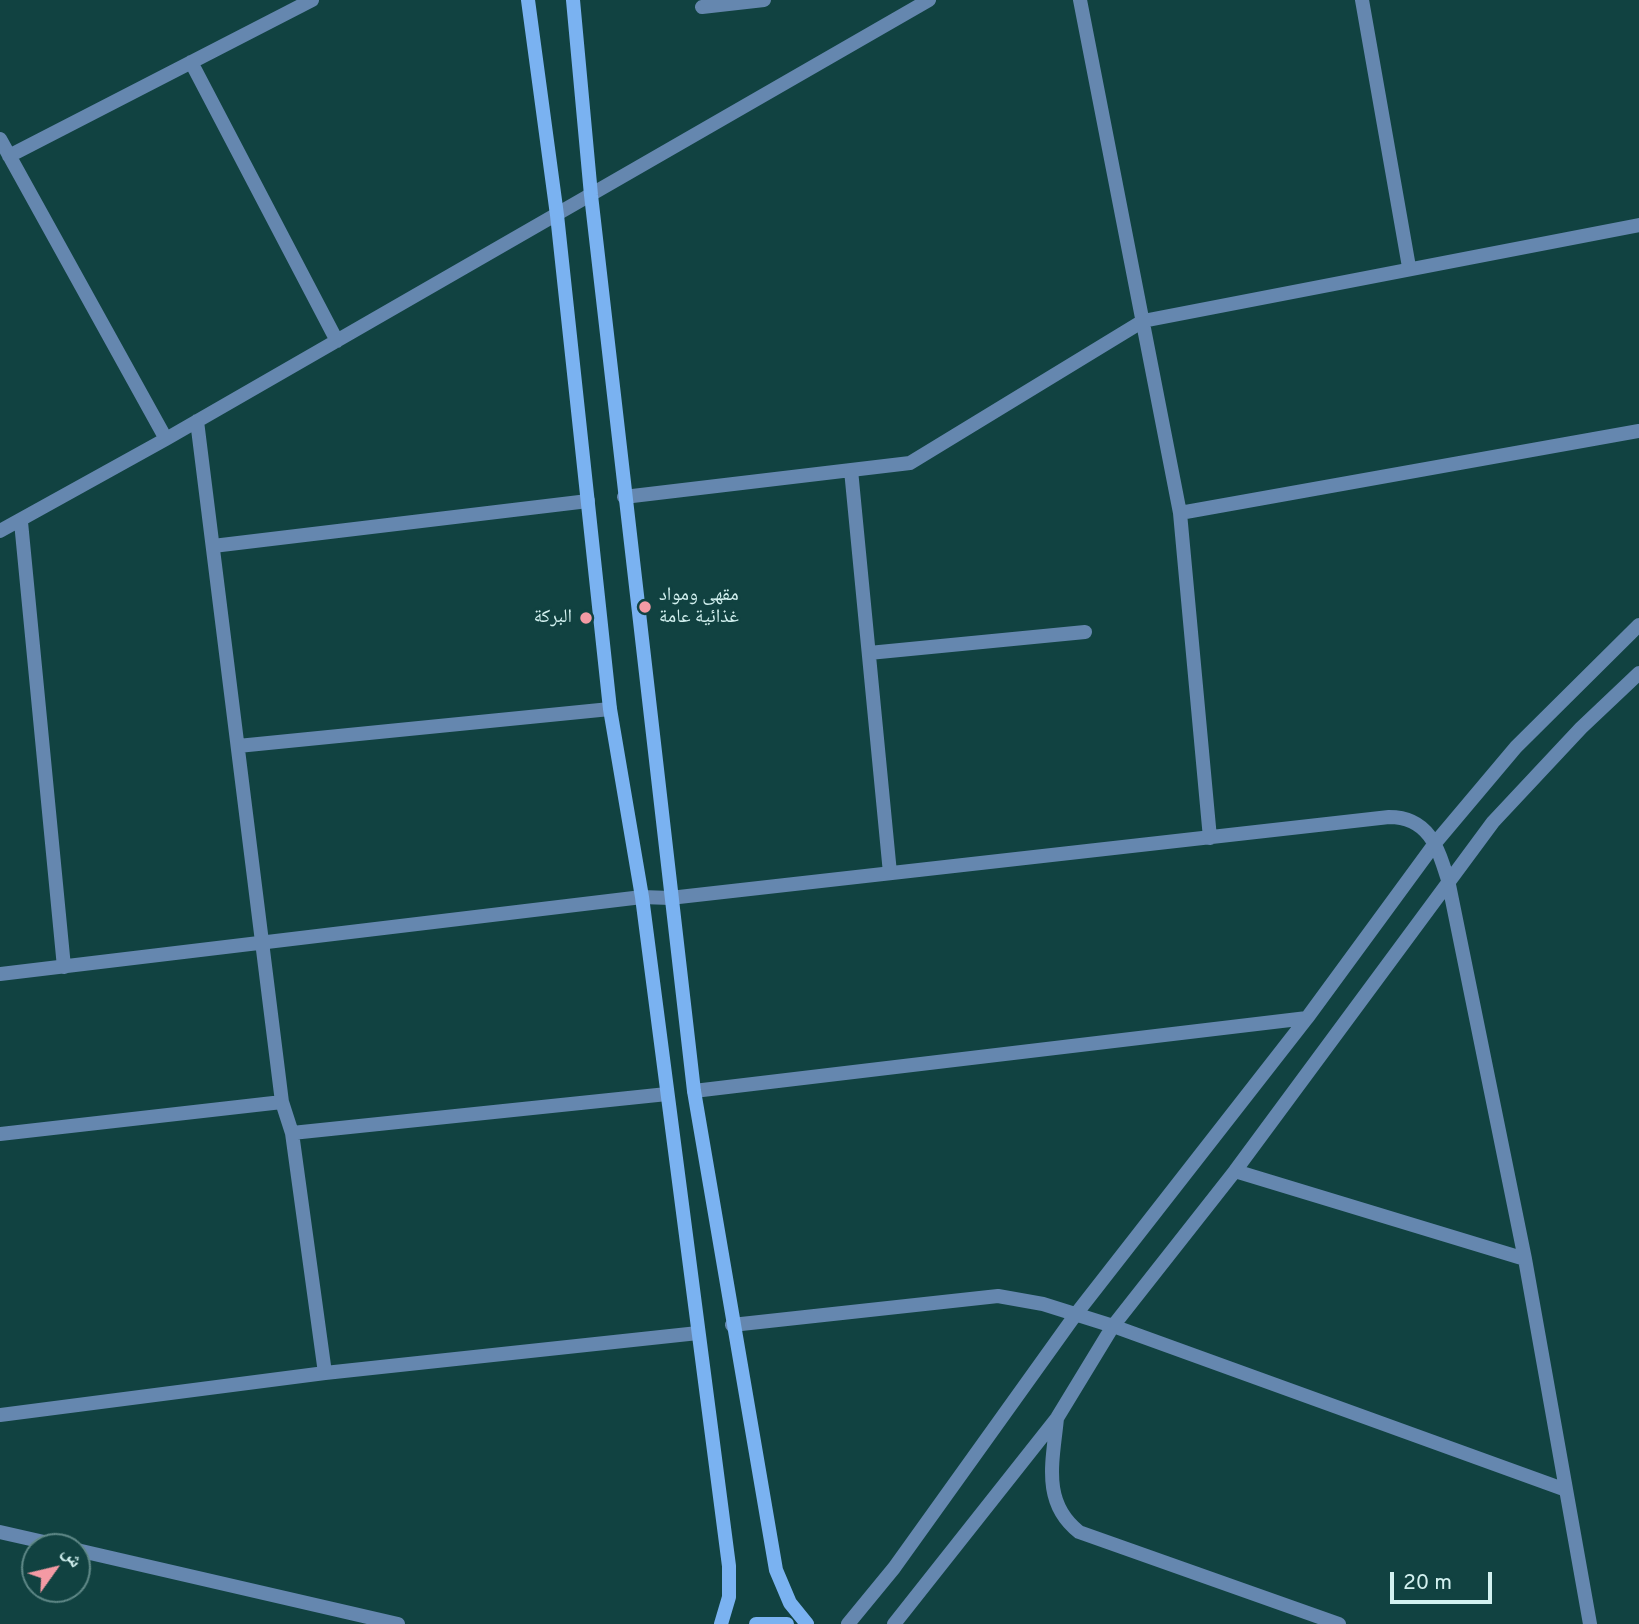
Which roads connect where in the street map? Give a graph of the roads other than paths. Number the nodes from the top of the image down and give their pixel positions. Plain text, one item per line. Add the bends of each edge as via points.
1 (313, 0) edge
2 (528, 0) edge
3 (573, 0) edge
4 (764, 0) edge
5 (929, 0) edge
6 (1080, 0) edge
7 (1362, 0) edge
8 (702, 7) dead end
9 (191, 62) junction
10 (0, 139) edge
11 (9, 156) junction
12 (591, 195) junction
13 (557, 215) junction
14 (1639, 225) edge
15 (1409, 267) junction
16 (1143, 321) junction
17 (338, 341) junction
18 (197, 421) junction
19 (1639, 431) edge
20 (166, 439) junction
21 (851, 470) junction
22 (624, 497) junction
23 (588, 501) junction
24 (1180, 513) junction
25 (21, 522) junction
26 (0, 531) edge
27 (213, 546) junction
28 (1639, 625) edge
29 (1085, 632) dead end
30 (869, 653) junction
31 (1639, 673) edge
32 (610, 709) junction
33 (238, 746) junction
34 (1210, 838) junction
35 (1436, 842) junction
36 (891, 873) junction
37 (1448, 880) junction
38 (642, 897) junction
39 (670, 898) junction
40 (263, 944) junction
41 (64, 967) junction
42 (0, 974) edge
43 (1307, 1018) junction
44 (694, 1091) junction
45 (667, 1094) junction
46 (282, 1102) junction
47 (292, 1133) junction
48 (0, 1134) edge
49 (1235, 1171) junction
50 (1525, 1259) junction
51 (1076, 1314) junction
52 (733, 1325) junction
53 (1113, 1326) junction
54 (698, 1333) junction
55 (325, 1373) junction
56 (0, 1415) edge
57 (1057, 1418) junction
58 (1566, 1490) junction
59 (0, 1532) edge
60 (21, 1537) edge
61 (91, 1552) edge
62 (398, 1624) edge
63 (721, 1624) edge
64 (756, 1624) edge
65 (787, 1624) edge
66 (807, 1624) edge
67 (848, 1624) edge
68 (894, 1624) edge
69 (1339, 1624) edge
70 (1590, 1624) edge

1 - 9 street
2 - 13 main road
3 - 12 main road
4 - 8 street
5 - 12 street
6 - 16 street
7 - 15 street
9 - 11 street
9 - 17 street
10 - 11 street
11 - 20 street
12 - 13 street
12 - 22 main road
13 - 17 street
13 - 23 main road
14 - 15 street
15 - 16 street
16 - 21 street via 910,463
16 - 24 street
17 - 18 street
18 - 20 street
18 - 27 street
19 - 24 street
20 - 25 street
21 - 22 street
21 - 30 street
22 - 39 main road
23 - 27 street
23 - 32 main road
24 - 34 street
25 - 26 street
25 - 41 street
27 - 33 street
28 - 35 street via 1516,747
29 - 30 street
30 - 36 street
31 - 37 street via 1493,822
32 - 33 street
32 - 38 main road
33 - 40 street
34 - 35 street via 1396,817 1419,825
34 - 36 street
35 - 37 street
35 - 43 street
36 - 39 street
37 - 49 street
37 - 50 street
38 - 39 street
38 - 40 street
38 - 45 main road
39 - 44 main road
40 - 41 street
40 - 46 street
41 - 42 street
43 - 44 street
43 - 51 street
44 - 52 main road
45 - 47 street
45 - 54 main road
46 - 47 street
46 - 48 street
47 - 55 street
49 - 50 street
49 - 53 street
50 - 58 street
51 - 52 street via 998,1296
51 - 53 street
51 - 67 street via 894,1568
52 - 66 main road via 776,1570 790,1602
53 - 57 street
53 - 58 street
54 - 55 street
54 - 63 main road via 730,1581
55 - 56 street
57 - 68 street
57 - 69 street via 1052,1492 1061,1515 1079,1532
58 - 70 street
59 - 60 street
61 - 62 street
64 - 65 main road

